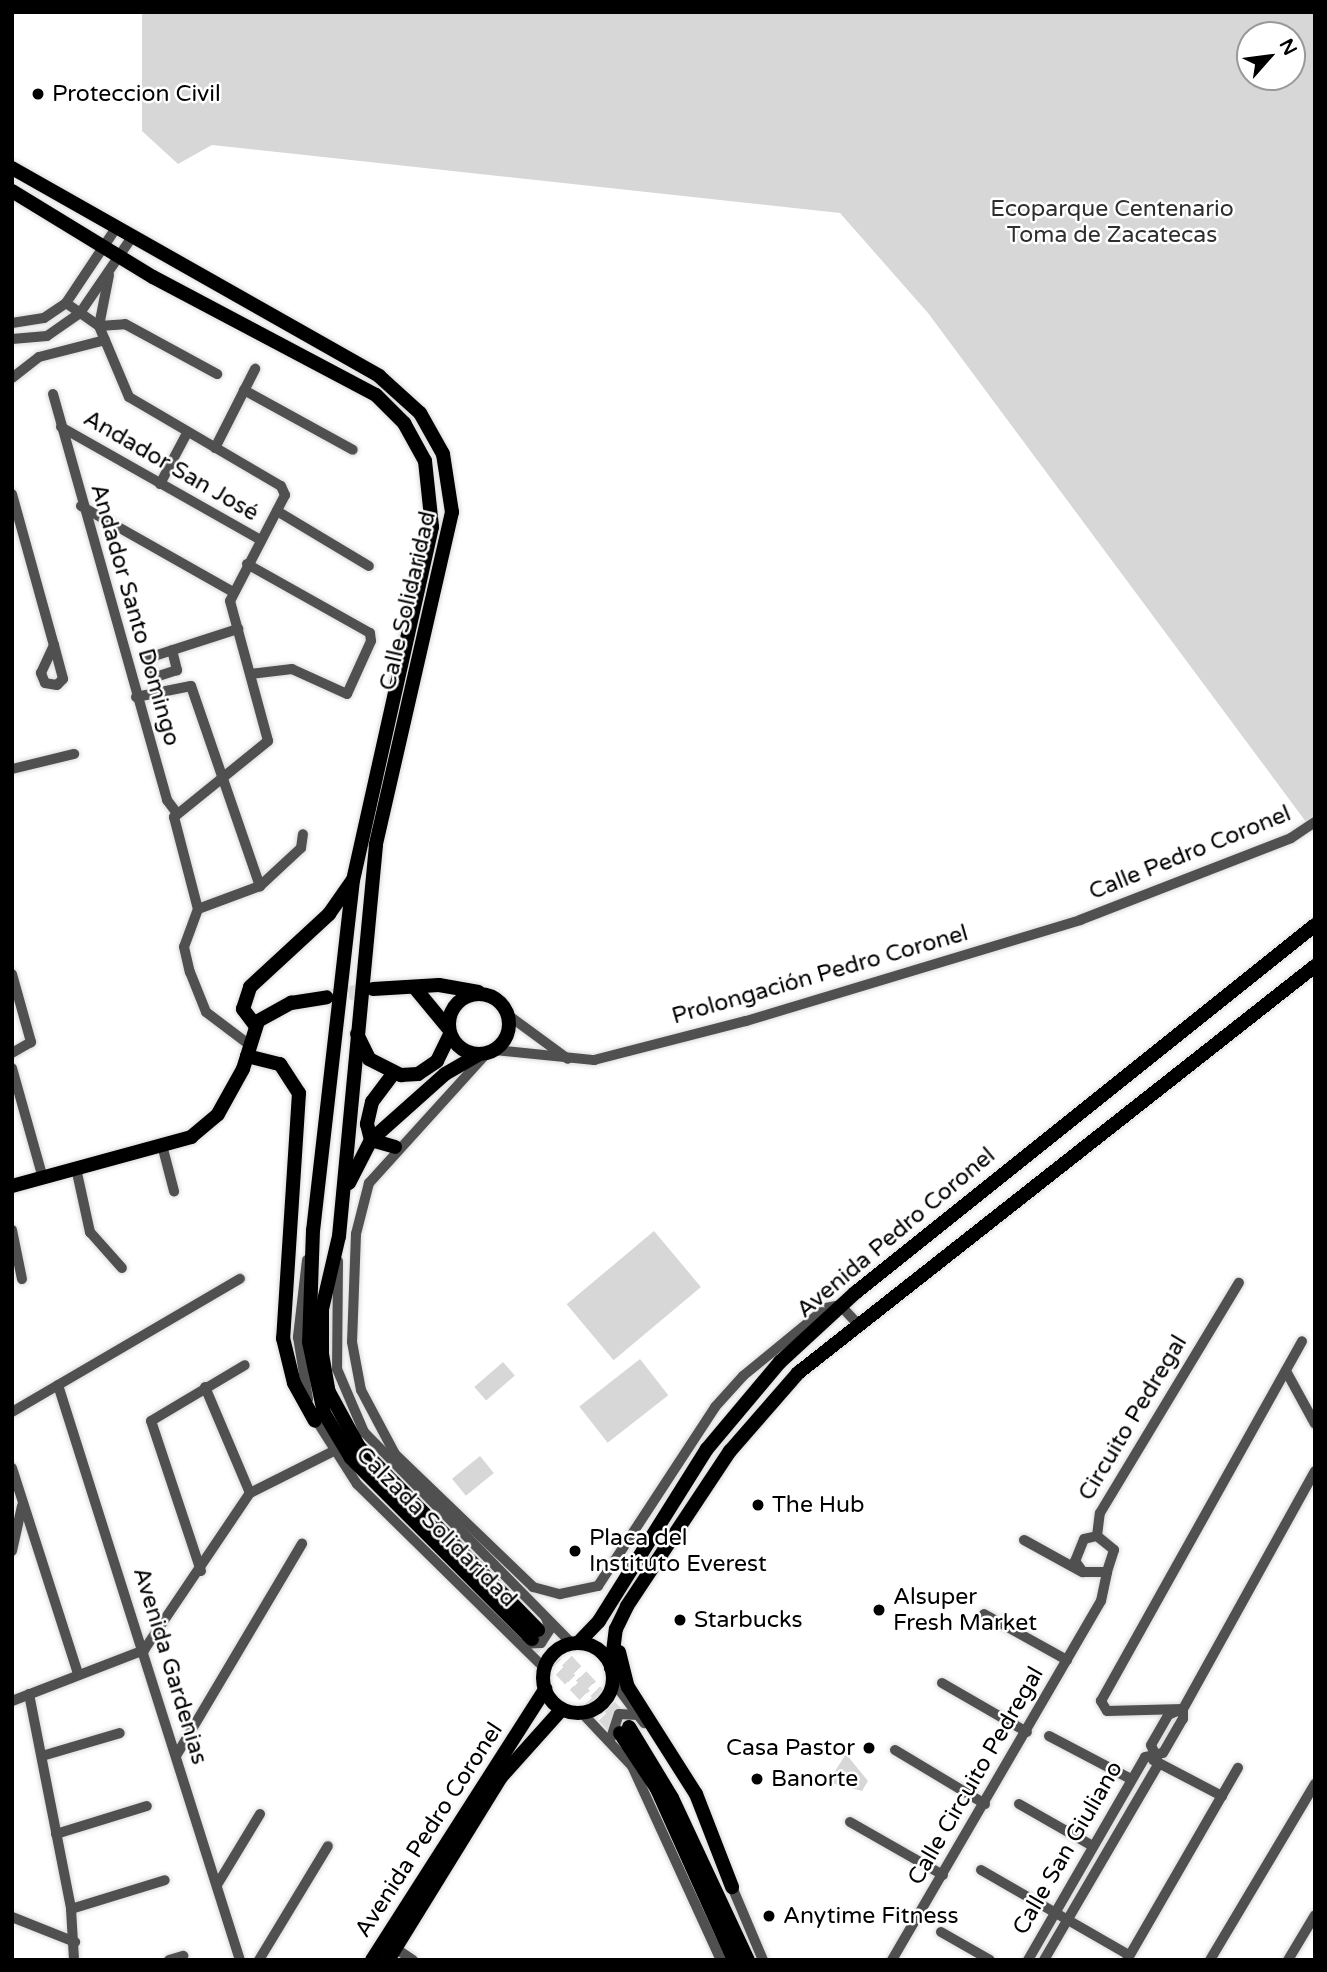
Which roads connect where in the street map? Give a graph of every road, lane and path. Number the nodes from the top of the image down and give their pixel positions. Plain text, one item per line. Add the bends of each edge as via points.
1 (12, 168) edge
2 (12, 191) edge
3 (116, 228) junction
4 (132, 237) junction
5 (106, 247) junction
6 (120, 256) junction
7 (109, 275) junction
8 (66, 303) junction
9 (80, 313) junction
10 (12, 323) edge
11 (99, 327) junction
12 (12, 339) edge
13 (105, 340) junction
14 (255, 369) dead end
15 (217, 374) dead end
16 (12, 378) edge
17 (244, 390) junction
18 (53, 394) dead end
19 (61, 427) junction
20 (187, 433) junction
21 (215, 448) junction
22 (353, 450) dead end
23 (160, 484) junction
24 (12, 494) edge
25 (81, 506) junction
26 (277, 511) junction
27 (261, 540) junction
28 (247, 564) junction
29 (369, 566) dead end
30 (233, 592) junction
31 (237, 629) junction
32 (54, 645) dead end
33 (172, 650) junction
34 (250, 674) junction
35 (136, 697) junction
36 (74, 754) dead end
37 (12, 769) edge
38 (220, 777) junction
39 (176, 812) junction
40 (1315, 822) edge
41 (303, 834) dead end
42 (353, 880) junction
43 (260, 886) junction
44 (198, 909) junction
45 (1080, 920) joint
46 (1315, 925) edge
47 (1315, 966) edge
48 (12, 974) edge
49 (415, 988) junction
50 (373, 989) tunnel mouth
51 (483, 994) junction
52 (327, 997) tunnel mouth
53 (508, 1015) junction
54 (255, 1025) junction
55 (355, 1028) junction
56 (449, 1031) junction
57 (247, 1049) junction
58 (12, 1053) edge
59 (487, 1053) junction
60 (570, 1060) junction
61 (12, 1068) edge
62 (393, 1074) junction
63 (371, 1139) junction
64 (162, 1145) junction
65 (395, 1147) junction
66 (76, 1168) junction
67 (43, 1178) junction
68 (12, 1186) edge
69 (174, 1191) dead end
70 (340, 1214) junction
71 (12, 1230) edge
72 (313, 1230) junction
73 (339, 1236) junction
74 (122, 1268) dead end
75 (22, 1279) dead end
76 (240, 1279) dead end
77 (1239, 1283) dead end
78 (840, 1305) junction
79 (857, 1323) junction
80 (1302, 1341) dead end
81 (245, 1365) dead end
82 (1286, 1371) junction
83 (58, 1385) junction
84 (205, 1387) junction
85 (12, 1412) edge
86 (315, 1421) junction
87 (1315, 1424) edge
88 (707, 1449) junction
89 (332, 1452) junction
90 (12, 1468) edge
91 (1315, 1471) edge
92 (250, 1493) junction
93 (19, 1497) edge
94 (695, 1502) junction
95 (679, 1526) junction
96 (1097, 1536) junction
97 (1024, 1540) dead end
98 (302, 1544) dead end
99 (12, 1551) edge
100 (201, 1571) junction
101 (1083, 1572) junction
102 (1107, 1572) junction
103 (540, 1611) junction
104 (984, 1614) dead end
105 (516, 1640) junction
106 (575, 1643) junction
107 (144, 1650) junction
108 (1067, 1660) junction
109 (545, 1669) junction
110 (78, 1673) junction
111 (612, 1674) junction
112 (942, 1683) dead end
113 (545, 1689) junction
114 (29, 1694) junction
115 (12, 1701) edge
116 (562, 1709) junction
117 (1183, 1709) junction
118 (582, 1713) junction
119 (625, 1728) junction
120 (1027, 1732) junction
121 (120, 1733) dead end
122 (1049, 1735) dead end
123 (895, 1750) dead end
124 (41, 1756) junction
125 (176, 1756) junction
126 (1153, 1758) junction
127 (1238, 1768) dead end
128 (1130, 1779) junction
129 (1315, 1784) edge
130 (1222, 1796) junction
131 (985, 1804) junction
132 (1019, 1804) dead end
133 (148, 1806) dead end
134 (260, 1814) dead end
135 (850, 1822) dead end
136 (56, 1835) junction
137 (1091, 1845) junction
138 (328, 1846) dead end
139 (981, 1870) dead end
140 (943, 1875) junction
141 (165, 1880) dead end
142 (217, 1885) junction
143 (732, 1887) junction
144 (71, 1909) junction
145 (1054, 1912) junction
146 (1315, 1915) edge
147 (12, 1917) edge
148 (1068, 1920) junction
149 (941, 1932) dead end
150 (75, 1942) junction
151 (389, 1949) edge
152 (183, 1955) dead end
153 (1128, 1958) edge
154 (74, 1960) edge
155 (169, 1960) edge
156 (240, 1960) edge
157 (259, 1960) edge
158 (372, 1960) edge
159 (413, 1960) edge
160 (721, 1960) edge
161 (734, 1960) edge
162 (748, 1960) edge
163 (764, 1960) edge
164 (892, 1960) edge
165 (990, 1960) edge
166 (1028, 1960) edge
167 (1044, 1960) edge
168 (1210, 1960) edge
169 (1288, 1960) edge

1 - 3 main road, Calle Solidaridad
2 - 5 main road, Calle Solidaridad
3 - 4 main road, Calle Solidaridad
3 - 5 street
4 - 6 street
4 - 55 main road, Calle Solidaridad via 379,376 420,413 443,454 453,494 448,541 385,798
5 - 6 main road, Calle Solidaridad
5 - 8 street
6 - 7 street
6 - 42 main road, Calle Solidaridad via 376,395 404,424 425,461 432,527
7 - 9 street
7 - 11 street
8 - 9 street
8 - 10 street via 44,317
9 - 11 street
9 - 12 street via 47,336
11 - 13 street
11 - 15 street via 125,324
13 - 16 street via 39,357
13 - 20 street via 129,397
14 - 17 street
17 - 21 street
17 - 22 street
18 - 19 street, Andador Santo Domingo
19 - 23 street, Andador San José
19 - 25 street, Andador Santo Domingo
20 - 21 street
20 - 23 street
21 - 26 street via 281,486 285,495
23 - 27 street, Andador San José
24 - 32 street
25 - 30 street
25 - 35 street, Andador Santo Domingo
26 - 27 street
26 - 29 street
27 - 28 street
28 - 30 street
28 - 34 street via 370,633 363,670 347,694 292,669
30 - 31 street
31 - 33 street
31 - 34 street
33 - 33 street via 148,658 155,679 177,670
34 - 38 street via 268,741
35 - 38 street via 191,686
35 - 39 street, Andador Santo Domingo
36 - 37 street
38 - 39 street
38 - 43 street
39 - 44 street, Andador Santo Domingo
40 - 45 street, Calle Pedro Coronel via 1291,838
41 - 43 street via 302,848
42 - 54 main road via 329,914 250,987 243,1009
42 - 72 main road, Calle Solidaridad
43 - 44 street
44 - 57 street via 184,947 190,972 206,1013
45 - 60 street, Prolongación Pedro Coronel via 746,1021
46 - 78 main road, Avenida Pedro Coronel
47 - 79 main road, Avenida Pedro Coronel
48 - 58 street via 31,1042
49 - 50 main road
49 - 51 main road via 439,985
49 - 56 main road
51 - 53 main road
51 - 56 main road via 460,1000
52 - 54 main road via 279,1007
53 - 59 main road via 508,1031
53 - 60 street
54 - 57 main road
55 - 62 main road via 369,1059
55 - 70 main road, Calle Solidaridad
56 - 59 main road via 461,1049
56 - 62 main road via 427,1069
57 - 64 main road via 218,1114 191,1137
57 - 86 main road via 263,1060 280,1063 299,1093 283,1338 295,1383
59 - 60 street, Prolongación Pedro Coronel
59 - 63 main road via 445,1074
59 - 65 street via 451,1098
61 - 67 street
62 - 63 main road via 372,1102
63 - 65 main road
63 - 70 main road via 355,1160
64 - 66 main road
64 - 69 street
65 - 78 street via 369,1182 356,1234 352,1342 361,1390 379,1430 414,1476 496,1556 549,1593 598,1586 715,1407 799,1326
66 - 67 main road
66 - 74 street via 90,1232
67 - 68 main road
70 - 73 main road, Calle Solidaridad
71 - 75 street
72 - 73 main road, Calzada Solidaridad via 309,1342 324,1413 364,1473 535,1634 377,1468 337,1408 322,1354 321,1309
72 - 86 street, Calzada Solidaridad via 298,1337
73 - 103 street, Calzada Solidaridad via 334,1336 351,1409 385,1457
76 - 83 street
77 - 96 street, Circuito Pedregal via 1100,1513
78 - 79 street
78 - 88 main road, Avenida Pedro Coronel via 765,1378
79 - 94 main road, Avenida Pedro Coronel via 756,1419
80 - 82 street
81 - 84 street
82 - 87 street
82 - 117 street via 1101,1701 1107,1711
83 - 85 street
83 - 107 street, Avenida Gardenias
84 - 92 street
84 - 100 street via 151,1421
86 - 89 street, Calzada Solidaridad
88 - 94 street via 714,1447 719,1457
88 - 106 main road, Avenida Pedro Coronel via 599,1621
89 - 92 street
89 - 105 street, Calzada Solidaridad
90 - 93 street
91 - 117 street
92 - 100 street
93 - 99 street
93 - 110 street
94 - 95 main road, Avenida Pedro Coronel
95 - 111 main road, Avenida Pedro Coronel via 620,1617
95 - 143 main road via 677,1541 625,1620 619,1661 628,1687 689,1779
96 - 101 street via 1076,1549
96 - 102 street, Circuito Pedregal via 1114,1550
97 - 101 street
98 - 125 street
100 - 107 street
101 - 102 street
102 - 108 street, Calle Circuito Pedregal via 1101,1601
103 - 105 street via 550,1629 545,1639 530,1647
103 - 106 street, Calzada Solidaridad
104 - 108 street
105 - 109 street, Calzada Solidaridad
106 - 109 main road
106 - 111 main road via 598,1650
107 - 110 street
107 - 125 street, Avenida Gardenias
108 - 120 street, Calle Circuito Pedregal
109 - 113 main road
110 - 114 street
111 - 118 main road via 607,1698
111 - 119 street
112 - 120 street
113 - 116 main road
113 - 151 main road, Avenida Pedro Coronel
114 - 115 street
114 - 124 street
116 - 118 main road
116 - 151 main road, Avenida Pedro Coronel via 501,1777
117 - 126 street via 1163,1753
118 - 119 street
119 - 143 street via 676,1769
119 - 160 street
119 - 161 main road
119 - 162 main road via 672,1798
120 - 131 street, Calle Circuito Pedregal
121 - 124 street
122 - 128 street
123 - 131 street
124 - 136 street
125 - 142 street, Avenida Gardenias
126 - 128 street, Calle San Giuliano
126 - 130 street
126 - 148 street, Calle San Giuliano
127 - 130 street
128 - 137 street, Calle San Giuliano
129 - 168 street
130 - 153 street
131 - 140 street, Calle Circuito Pedregal
132 - 137 street
133 - 136 street
134 - 142 street
135 - 140 street
136 - 144 street
137 - 145 street, Calle San Giuliano
138 - 157 street
139 - 145 street
140 - 164 street, Calle Circuito Pedregal
141 - 144 street
142 - 156 street, Avenida Gardenias
143 - 163 street
144 - 150 street
145 - 148 street
145 - 166 street, Calle San Giuliano
146 - 169 street
147 - 150 street
148 - 153 street
148 - 167 street, Calle San Giuliano
149 - 165 street
150 - 154 street
151 - 158 main road, Avenida Pedro Coronel
151 - 159 street
152 - 155 street

